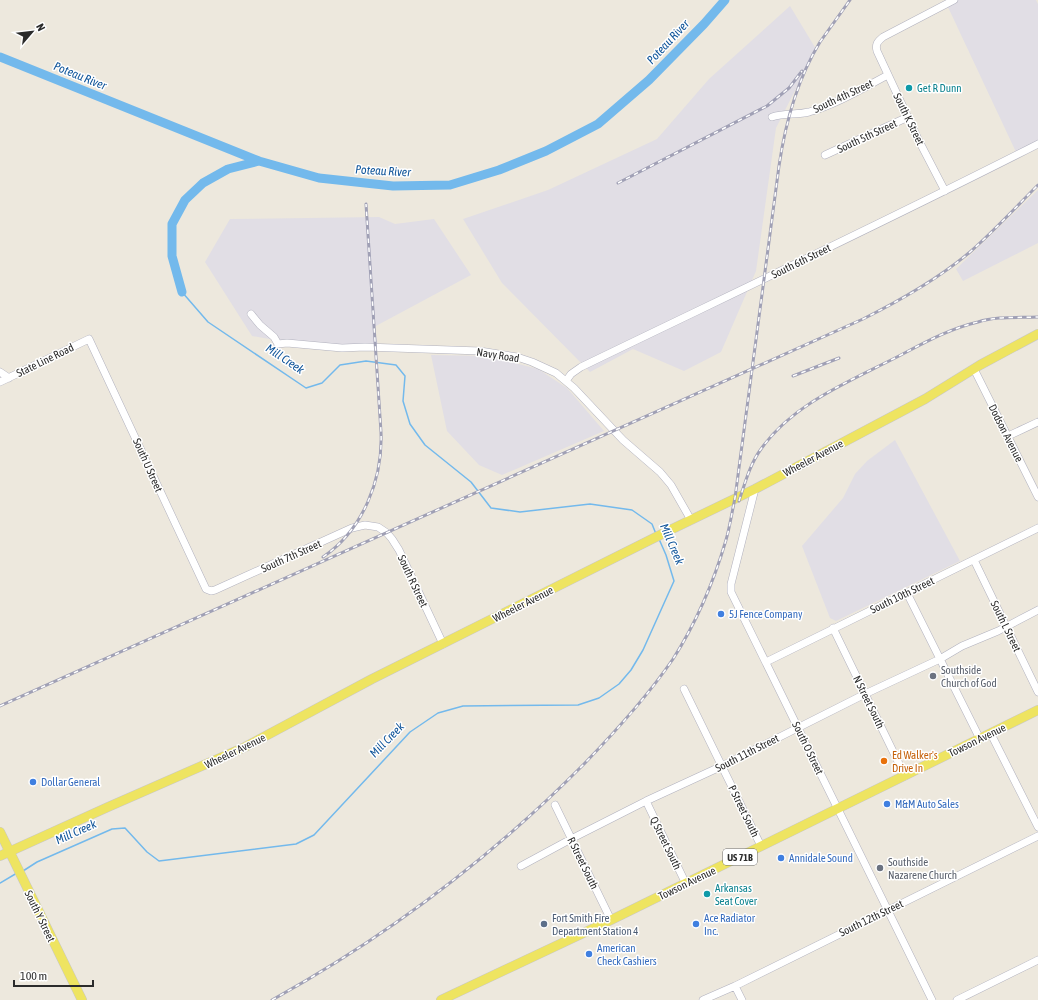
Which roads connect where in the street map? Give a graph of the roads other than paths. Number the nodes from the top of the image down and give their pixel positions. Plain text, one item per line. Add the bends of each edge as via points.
1 (954, 0) edge
2 (888, 75) junction
3 (772, 117) dead end
4 (908, 117) junction
5 (1038, 144) edge
6 (825, 155) dead end
7 (945, 191) junction
8 (251, 314) dead end
9 (1038, 334) edge
10 (89, 338) joint
11 (974, 369) junction
12 (0, 372) edge
13 (9, 378) junction
14 (566, 381) junction
15 (0, 382) edge
16 (1038, 422) edge
17 (1008, 436) junction
18 (755, 489) junction
19 (1038, 497) edge
20 (691, 520) junction
21 (375, 526) joint
22 (1038, 528) edge
23 (974, 560) junction
24 (208, 591) joint
25 (907, 593) junction
26 (1038, 610) edge
27 (1007, 626) junction
28 (833, 628) junction
29 (443, 644) junction
30 (940, 659) junction
31 (766, 662) junction
32 (684, 689) dead end
33 (1038, 692) edge
34 (865, 694) junction
35 (1038, 710) edge
36 (798, 727) junction
37 (991, 734) junction
38 (980, 739) junction
39 (722, 766) junction
40 (906, 776) junction
41 (646, 801) junction
42 (555, 805) dead end
43 (838, 809) junction
44 (1038, 827) edge
45 (0, 832) edge
46 (1038, 836) edge
47 (572, 839) junction
48 (761, 846) junction
49 (0, 856) edge
50 (11, 856) junction
51 (521, 866) dead end
52 (686, 884) junction
53 (888, 910) junction
54 (611, 920) junction
55 (1038, 960) edge
56 (735, 986) junction
57 (82, 1000) edge
58 (441, 1000) edge
59 (703, 1000) edge
60 (742, 1000) edge
61 (932, 1000) edge
62 (957, 1000) edge

1 - 2 street, South K Street via 877,42 876,46
2 - 3 street, South 4th Street via 818,109
2 - 4 street, South K Street
4 - 6 street, South 5th Street
4 - 7 street, South K Street
5 - 7 street, South 6th Street
7 - 14 street, South 6th Street via 581,367
8 - 14 street, Navy Road via 278,344 490,352 517,356 556,373
9 - 11 main road, Wheeler Avenue
10 - 13 street, State Line Road
10 - 24 street, South U Street via 200,579
11 - 17 street, Dodson Avenue
11 - 18 main road, Wheeler Avenue
12 - 13 street
13 - 15 street, State Line Road
14 - 20 street, Navy Road via 583,396 622,440 665,478
16 - 17 street
17 - 19 street, Dodson Avenue
18 - 20 main road, Wheeler Avenue
18 - 31 street, South O Street via 731,588 732,595
20 - 29 main road, Wheeler Avenue
21 - 24 street, South 7th Street via 352,528
21 - 29 street, South R Street via 382,529 395,544
22 - 23 street, South 10th Street
23 - 25 street, South 10th Street
23 - 27 street, South L Street
25 - 28 street, South 10th Street
25 - 30 street
26 - 27 street, South 11th Street
27 - 30 street, South 11th Street
27 - 33 street, South L Street
28 - 31 street, South 10th Street
28 - 34 street, N Street South
29 - 50 main road, Wheeler Avenue via 231,754 108,807
30 - 34 street, South 11th Street
30 - 38 street
31 - 36 street, South O Street
32 - 39 street, P Street South
34 - 36 street, South 11th Street
34 - 40 street, N Street South
35 - 37 main road, Towson Avenue / US 71B
36 - 39 street, South 11th Street
36 - 43 street, South O Street
37 - 38 main road, Towson Avenue / US 71B
37 - 44 street
38 - 40 main road, Towson Avenue / US 71B
39 - 41 street, South 11th Street
39 - 48 street, P Street South
40 - 43 main road, Towson Avenue / US 71B
41 - 47 street, South 11th Street
41 - 52 street, Q Street South
42 - 47 street, R Street South
43 - 48 main road, Towson Avenue / US 71B
43 - 53 street, South O Street
45 - 50 main road, South Y Street
46 - 53 street, South 12th Street
47 - 51 street, South 11th Street
47 - 54 street, R Street South
48 - 52 main road, Towson Avenue / US 71B
49 - 50 main road, Wheeler Avenue
50 - 57 main road, South Y Street
52 - 54 main road, Towson Avenue / US 71B
53 - 56 street, South 12th Street
53 - 61 street, South O Street
54 - 58 main road, Towson Avenue / US 71B
55 - 62 street
56 - 59 street, South 12th Street
56 - 60 street

